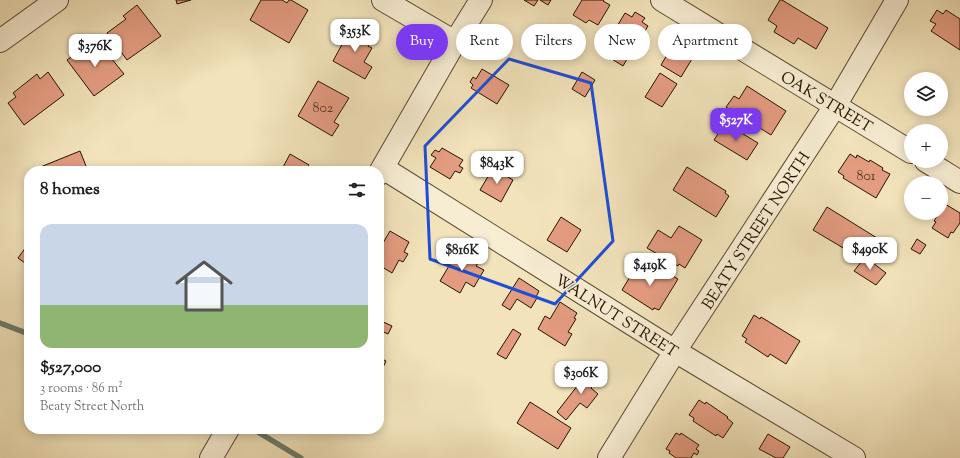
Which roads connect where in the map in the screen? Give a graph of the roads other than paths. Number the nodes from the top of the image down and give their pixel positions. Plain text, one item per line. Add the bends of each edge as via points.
1 (57, 0) edge
2 (383, 0) edge
3 (481, 0) edge
4 (662, 0) edge
5 (897, 0) edge
6 (467, 24) edge
7 (0, 41) edge
8 (456, 42) joint
9 (835, 106) junction
10 (904, 148) edge
11 (384, 166) edge
12 (937, 168) edge
13 (384, 173) edge
14 (960, 182) edge
15 (675, 351) junction
16 (225, 434) edge
17 (211, 458) edge
18 (609, 458) edge
19 (854, 458) edge

1 - 7 street
2 - 8 street
3 - 6 street
4 - 9 street, OAK STREET
5 - 9 street, BEATY STREET NORTH
8 - 11 street
9 - 10 street, OAK STREET
9 - 15 street, BEATY STREET NORTH
12 - 14 street
13 - 15 street, WALNUT STREET
15 - 18 street, BEATY STREET NORTH
15 - 19 street, WALNUT STREET
16 - 17 street

